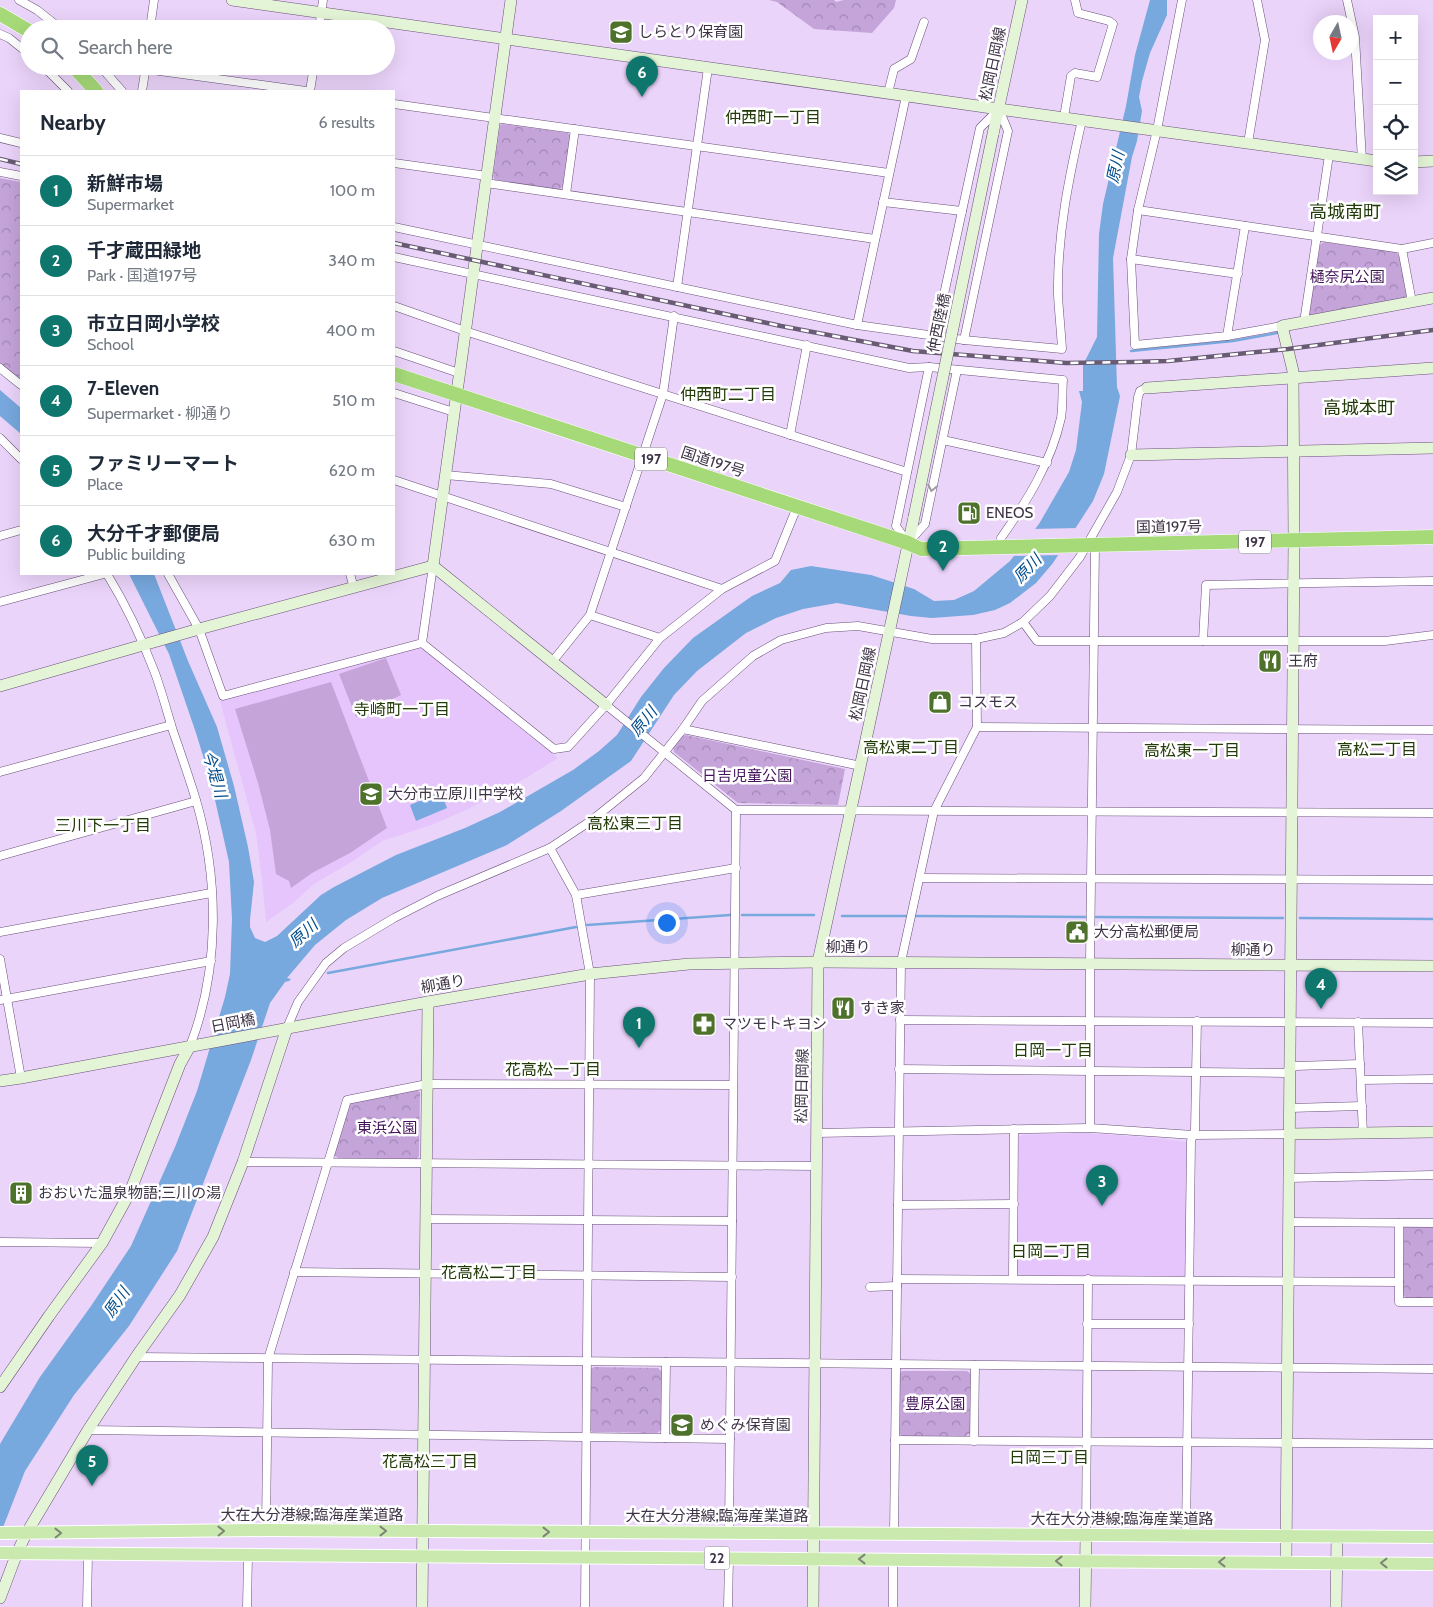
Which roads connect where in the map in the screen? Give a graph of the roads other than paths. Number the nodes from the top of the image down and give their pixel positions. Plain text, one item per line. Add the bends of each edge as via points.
1 (19, 0) edge
2 (154, 0) edge
3 (232, 0) edge
4 (323, 0) edge
5 (511, 0) edge
6 (1022, 0) edge
7 (1075, 0) edge
8 (1182, 0) edge
9 (1257, 0) edge
10 (1347, 0) edge
11 (321, 13) junction
12 (0, 14) edge
13 (50, 20) edge
14 (151, 20) edge
15 (320, 20) edge
16 (371, 20) edge
17 (924, 22) dead end
18 (395, 23) edge
19 (20, 26) edge
20 (0, 34) edge
21 (506, 39) junction
22 (20, 47) edge
23 (708, 68) junction
24 (52, 75) edge
25 (81, 75) edge
26 (108, 75) edge
27 (144, 75) edge
28 (194, 75) edge
29 (313, 75) edge
30 (67, 90) edge
31 (95, 90) edge
32 (121, 90) edge
33 (142, 90) edge
34 (299, 90) edge
35 (310, 90) edge
36 (888, 93) junction
37 (906, 96) junction
38 (395, 104) edge
39 (999, 109) junction
40 (1064, 117) junction
41 (495, 118) junction
42 (1087, 120) junction
43 (575, 129) junction
44 (1153, 130) junction
45 (994, 134) joint
46 (0, 138) edge
47 (1248, 143) junction
48 (20, 144) edge
49 (697, 146) junction
50 (1329, 155) junction
51 (1362, 160) junction
52 (1373, 161) edge
53 (1433, 161) edge
54 (395, 162) edge
55 (1418, 162) edge
56 (0, 172) edge
57 (890, 173) junction
58 (20, 176) edge
59 (486, 179) junction
60 (566, 194) junction
61 (883, 202) junction
62 (1138, 210) junction
63 (962, 211) junction
64 (688, 212) junction
65 (1246, 226) junction
66 (395, 227) edge
67 (1317, 237) junction
68 (875, 238) junction
69 (1433, 243) edge
70 (477, 245) junction
71 (1402, 250) junction
72 (395, 257) edge
73 (1131, 259) junction
74 (473, 274) junction
75 (1238, 274) junction
76 (677, 287) junction
77 (1433, 298) edge
78 (1412, 302) junction
79 (395, 306) edge
80 (674, 316) junction
81 (1304, 322) junction
82 (857, 325) junction
83 (1282, 326) junction
84 (465, 331) junction
85 (935, 336) junction
86 (1228, 336) junction
87 (964, 340) junction
88 (808, 345) junction
89 (395, 351) edge
90 (929, 367) junction
91 (0, 368) edge
92 (1433, 368) edge
93 (957, 370) junction
94 (460, 373) junction
95 (395, 374) edge
96 (1293, 378) junction
97 (20, 383) edge
98 (1147, 388) joint
99 (395, 393) edge
100 (456, 394) junction
101 (663, 394) junction
102 (454, 412) junction
103 (790, 435) junction
104 (0, 438) edge
105 (943, 440) junction
106 (1433, 448) edge
107 (1294, 451) junction
108 (1131, 455) junction
109 (642, 456) junction
110 (20, 458) edge
111 (1047, 463) junction
112 (907, 472) junction
113 (445, 475) junction
114 (395, 480) edge
115 (442, 496) junction
116 (626, 507) junction
117 (797, 507) junction
118 (1433, 528) edge
119 (20, 530) edge
120 (0, 536) edge
121 (1294, 537) junction
122 (1433, 537) edge
123 (1010, 541) junction
124 (1086, 542) junction
125 (908, 544) junction
126 (611, 552) junction
127 (433, 566) junction
128 (101, 575) edge
129 (106, 575) edge
130 (169, 575) edge
131 (350, 575) edge
132 (1433, 581) edge
133 (1294, 582) junction
134 (354, 588) junction
135 (722, 589) junction
136 (0, 602) edge
137 (590, 615) junction
138 (1023, 622) junction
139 (199, 629) junction
140 (889, 632) junction
141 (1433, 635) edge
142 (660, 638) junction
143 (976, 639) junction
144 (1094, 641) junction
145 (1203, 642) junction
146 (1294, 642) junction
147 (422, 643) junction
148 (143, 645) junction
149 (552, 662) junction
150 (0, 686) edge
151 (606, 705) junction
152 (171, 725) junction
153 (977, 727) junction
154 (1094, 728) junction
155 (683, 729) junction
156 (1293, 729) junction
157 (1433, 730) edge
158 (664, 752) junction
159 (861, 766) junction
160 (0, 772) edge
161 (196, 801) junction
162 (736, 810) junction
163 (852, 810) junction
164 (934, 811) junction
165 (1093, 812) junction
166 (1292, 813) junction
167 (1433, 813) edge
168 (550, 848) junction
169 (0, 856) edge
170 (736, 868) junction
171 (920, 878) junction
172 (1092, 878) junction
173 (1292, 879) junction
174 (1433, 880) edge
175 (212, 893) junction
176 (576, 895) junction
177 (0, 932) edge
178 (0, 960) edge
179 (211, 961) junction
180 (735, 962) junction
181 (818, 962) junction
182 (901, 962) junction
183 (1090, 964) junction
184 (1291, 965) junction
185 (1433, 966) edge
186 (590, 974) junction
187 (4, 1000) edge
188 (428, 1002) junction
189 (900, 1020) junction
190 (1090, 1021) junction
191 (1197, 1021) junction
192 (1290, 1022) junction
193 (1358, 1022) junction
194 (1433, 1023) edge
195 (287, 1028) junction
196 (268, 1031) joint
197 (190, 1046) junction
198 (1360, 1064) junction
199 (899, 1069) junction
200 (1290, 1070) junction
201 (1090, 1071) junction
202 (1196, 1074) junction
203 (22, 1078) junction
204 (1433, 1079) edge
205 (0, 1080) edge
206 (1361, 1080) junction
207 (427, 1084) junction
208 (590, 1085) junction
209 (733, 1085) junction
210 (1362, 1106) junction
211 (1290, 1108) junction
212 (1090, 1128) junction
213 (1014, 1129) junction
214 (898, 1131) junction
215 (1433, 1132) edge
216 (817, 1133) junction
217 (1289, 1134) junction
218 (1363, 1134) junction
219 (1193, 1135) junction
220 (243, 1162) junction
221 (328, 1162) junction
222 (426, 1163) junction
223 (589, 1164) junction
224 (733, 1165) junction
225 (816, 1166) junction
226 (1433, 1175) edge
227 (1289, 1178) junction
228 (1014, 1204) junction
229 (898, 1205) junction
230 (426, 1219) junction
231 (588, 1220) junction
232 (732, 1221) junction
233 (1289, 1222) junction
234 (1399, 1223) junction
235 (1433, 1223) edge
236 (0, 1242) edge
237 (102, 1243) junction
238 (294, 1272) junction
239 (425, 1274) junction
240 (588, 1276) junction
241 (732, 1277) junction
242 (1013, 1279) junction
243 (1088, 1279) junction
244 (1189, 1280) junction
245 (1288, 1281) junction
246 (897, 1282) junction
247 (1399, 1282) junction
248 (870, 1287) dead end
249 (1433, 1302) edge
250 (1087, 1324) junction
251 (1189, 1324) junction
252 (136, 1357) junction
253 (268, 1358) junction
254 (424, 1360) junction
255 (587, 1362) junction
256 (666, 1362) junction
257 (731, 1363) junction
258 (815, 1363) junction
259 (896, 1364) junction
260 (975, 1365) junction
261 (1087, 1366) junction
262 (1188, 1367) junction
263 (1287, 1368) junction
264 (1433, 1369) edge
265 (1, 1385) edge
266 (88, 1430) junction
267 (267, 1432) junction
268 (424, 1435) junction
269 (587, 1437) junction
270 (665, 1438) junction
271 (730, 1439) junction
272 (895, 1440) junction
273 (974, 1441) junction
274 (1087, 1441) junction
275 (1187, 1442) junction
276 (1287, 1443) junction
277 (1433, 1444) edge
278 (266, 1530) junction
279 (423, 1531) junction
280 (586, 1532) junction
281 (729, 1532) junction
282 (5, 1533) edge
283 (813, 1533) junction
284 (26, 1534) junction
285 (894, 1534) junction
286 (1086, 1535) junction
287 (1186, 1536) junction
288 (1286, 1536) junction
289 (1337, 1537) junction
290 (1433, 1537) edge
291 (0, 1553) edge
292 (17, 1553) junction
293 (88, 1554) junction
294 (248, 1555) junction
295 (422, 1556) junction
296 (586, 1557) junction
297 (729, 1558) junction
298 (813, 1559) junction
299 (893, 1560) junction
300 (1086, 1561) junction
301 (1286, 1562) junction
302 (1336, 1563) junction
303 (1433, 1564) edge
304 (0, 1598) edge
305 (88, 1607) edge
306 (248, 1607) edge
307 (422, 1607) edge
308 (585, 1607) edge
309 (728, 1607) edge
310 (813, 1607) edge
311 (893, 1607) edge
312 (1085, 1607) edge
313 (1336, 1607) edge

1 - 13 street
2 - 14 street
3 - 11 street
4 - 11 street
5 - 21 street
6 - 39 street, 松岡日岡線
7 - 40 street via 1078,13 1113,24 1097,77 1075,73 1071,76
8 - 44 street
9 - 47 street via 1265,40
10 - 51 street via 1355,37
11 - 15 street
11 - 16 street
12 - 19 highway
17 - 36 street via 911,59 894,69
18 - 21 street
20 - 22 street
21 - 23 street
21 - 41 street
23 - 36 street
23 - 49 street
24 - 30 street
25 - 31 highway
26 - 32 street
27 - 33 street
28 - 34 street
29 - 35 street
36 - 37 street
37 - 39 street
37 - 57 street
38 - 41 street
39 - 40 street
39 - 45 street, 松岡日岡線
39 - 63 street via 980,128
39 - 87 street via 1008,131
40 - 42 street
41 - 43 street
41 - 59 street
42 - 44 street
42 - 87 street via 1068,178 1062,226 1058,295 1062,349
43 - 49 street
43 - 60 street
44 - 47 street
44 - 62 street
45 - 125 street, 仲西陸橋, bridge
46 - 48 street
47 - 50 street
49 - 57 street
49 - 64 street
50 - 51 street
50 - 67 street
51 - 52 street
53 - 55 street
54 - 59 street
56 - 58 street
57 - 61 street
59 - 60 street
59 - 70 street
60 - 64 street
61 - 63 street
61 - 68 street
62 - 65 street
62 - 73 street
63 - 85 street
64 - 68 street
64 - 76 street
65 - 67 street
65 - 75 street
66 - 70 street
67 - 71 street
67 - 81 street
68 - 82 street
69 - 71 street
70 - 74 street
70 - 76 street
71 - 78 street
72 - 74 street
73 - 75 street
73 - 86 street via 1135,346
74 - 80 street
74 - 84 street
75 - 86 street
76 - 82 street
77 - 78 street
78 - 81 street
79 - 84 street
80 - 88 street
80 - 101 street
81 - 83 street
82 - 85 street
83 - 86 street
83 - 96 street
84 - 94 street
84 - 101 street
85 - 87 street
88 - 90 street via 909,368
88 - 103 street
89 - 94 street
90 - 93 street
90 - 112 street
91 - 97 street
92 - 96 street
93 - 105 street
93 - 111 street via 1063,380 1061,417
94 - 100 street
95 - 100 highway, 国道197号 / 197
96 - 98 street
96 - 107 street
98 - 108 street via 1140,391 1138,397
99 - 102 street
100 - 102 street
100 - 109 highway, 国道197号 / 197
101 - 103 street
101 - 109 street
102 - 113 street
103 - 112 street
104 - 110 street
105 - 111 street
105 -> 125 street via 925,524
106 - 107 street
107 - 108 street
107 - 121 street
108 - 124 street via 1117,492
109 - 116 street
109 - 117 highway, 国道197号 / 197
111 - 123 street
112 - 125 street via 896,526
113 - 115 street
113 - 116 street via 559,485
114 - 115 street
115 - 126 street
115 - 127 street
116 - 126 street
117 - 125 highway, 国道197号 / 197
117 - 135 street via 775,561
118 - 121 highway, 国道197号 / 197
119 - 120 street
121 - 122 highway, 国道197号 / 197
121 - 124 highway, 国道197号 / 197
121 - 133 street
123 - 124 highway, 国道197号 / 197
123 - 125 highway, 国道197号 / 197 via 921,549
124 - 138 street via 1050,596
124 - 144 street
125 - 140 street, 松岡日岡線
126 - 135 street
126 - 137 street
127 - 134 street
127 - 147 street
127 - 149 street
128 - 136 street
129 - 148 street
130 - 139 street
131 - 134 street
132 - 133 street
133 - 145 street via 1206,585
133 - 146 street
134 - 139 street
135 - 142 street
137 - 142 street
137 - 149 street
138 - 143 street via 1004,633
138 - 144 street via 1036,641
139 - 147 street via 223,696
139 - 148 street
140 - 143 street via 932,639
140 - 155 street via 858,626 826,628 781,640 753,656 730,675 702,702
140 - 159 street, 松岡日岡線
141 - 146 street via 1384,641
142 - 151 street
143 - 153 street
144 - 145 street
144 - 154 street
145 - 146 street
146 - 156 street
147 - 151 street via 554,749 568,747
148 - 150 street
148 - 152 street
149 - 151 street
151 - 158 street
152 - 160 street
152 - 161 street
153 - 154 street
153 - 164 street
154 - 156 street
154 - 165 street
155 - 158 street
155 - 159 street
156 - 157 street
156 - 166 street
158 - 162 street
158 - 168 street via 636,785
159 - 163 street, 松岡日岡線
161 - 169 street
161 - 175 street via 206,843
162 - 163 street
162 - 170 street
163 - 164 street
163 - 181 street, 松岡日岡線
164 - 165 street
164 - 171 street
165 - 166 street
165 - 172 street
166 - 167 street
166 - 173 street
168 - 176 street
168 - 195 street via 437,896 344,948 326,963 298,1002
170 - 176 street
170 - 180 street
171 - 172 street
171 - 182 street
172 - 173 street
172 - 183 street
173 - 174 street
173 - 184 street
175 - 177 street
175 - 179 street
176 - 186 street
178 - 187 street
179 - 187 street
179 - 197 street via 203,1006
180 - 181 street, 柳通り
180 - 186 street, 柳通り
180 - 209 street
181 - 182 street, 柳通り
181 - 216 street, 松岡日岡線
182 - 183 street, 柳通り
182 - 189 street
183 - 184 street, 柳通り
183 - 190 street
184 - 185 street, 柳通り
184 - 192 street
186 - 188 street, 柳通り
186 - 208 street
187 - 203 street
188 - 195 street, 柳通り
188 - 207 street
189 - 190 street
189 - 199 street
190 - 191 street
190 - 201 street
191 - 192 street
191 - 202 street
192 - 193 street
192 - 200 street
193 - 194 street
193 - 198 street
195 - 196 street, 柳通り
195 - 220 street
196 - 197 street, 日岡橋
197 - 203 street, 日岡橋
197 - 237 street via 130,1192
198 - 200 street via 1295,1066
198 - 206 street
199 - 201 street
199 - 214 street
200 - 202 street via 1285,1073
200 - 211 street
201 - 202 street
201 - 212 street
202 - 219 street
203 - 205 street, 日岡橋
204 - 206 street
206 - 210 street
207 - 208 street
207 - 221 street via 348,1100
207 - 222 street
208 - 209 street
208 - 223 street
209 - 224 street
210 - 211 street
210 - 218 street
211 - 217 street
212 - 213 street
212 - 219 street
213 - 214 street
213 - 228 street
214 - 216 street
214 - 229 street
215 - 218 street
216 - 225 street, 松岡日岡線
217 - 218 street
217 - 219 street
217 - 227 street
219 - 244 street
220 - 221 street
220 - 252 street via 213,1237 197,1267
221 - 222 street
221 - 238 street
222 - 223 street
222 - 230 street
223 - 224 street
223 - 231 street
224 - 225 street
224 - 232 street
225 - 258 street, 松岡日岡線
226 - 227 street
227 - 233 street
228 - 229 street
228 - 242 street
229 - 246 street
230 - 231 street
230 - 239 street
231 - 232 street
231 - 240 street
232 - 241 street
233 - 234 street
233 - 245 street
234 - 235 street
234 - 247 street
236 - 237 street
237 - 265 street
238 - 239 street
238 - 253 street
239 - 240 street
239 - 254 street
240 - 241 street
240 - 255 street
241 - 257 street
242 - 243 street
242 - 246 street
243 - 244 street
243 - 250 street
244 - 245 street
244 - 251 street
245 - 247 street
245 - 263 street
246 - 248 street
246 - 259 street
247 - 249 street via 1399,1302
250 - 251 street
250 - 261 street
251 - 262 street
252 - 253 street
252 - 266 street
253 - 254 street
253 - 267 street
254 - 255 street
254 - 268 street
255 - 256 street
255 - 269 street
256 - 257 street
256 - 270 street
257 - 258 street
257 - 271 street
258 - 259 street
258 - 283 street, 松岡日岡線
259 - 260 street
259 - 272 street
260 - 261 street
260 - 273 street
261 - 262 street
261 - 274 street
262 - 263 street
262 - 275 street
263 - 264 street
263 - 276 street
266 - 267 street
266 - 284 street
267 - 268 street
267 - 278 street
268 - 269 street
268 - 279 street
269 - 270 street
269 - 280 street
270 - 271 street
271 - 281 street
272 - 273 street
272 - 285 street
273 - 274 street
274 - 275 street
274 - 286 street
275 - 276 street
275 - 287 street
276 - 277 street
276 - 288 street
278 -> 279 main road, 大在大分港線;臨海産業道路 / 22
284 -> 278 main road, 大在大分港線;臨海産業道路 / 22
279 -> 280 main road, 大在大分港線;臨海産業道路 / 22
279 - 295 street
280 - 281 main road, 大在大分港線;臨海産業道路 / 22
280 - 296 street
281 - 283 main road, 大在大分港線;臨海産業道路 / 22
282 - 284 main road, 大在大分港線;臨海産業道路 / 22
283 - 285 main road, 大在大分港線;臨海産業道路 / 22
283 - 298 street, 松岡日岡線
284 - 292 street
285 - 286 main road, 大在大分港線;臨海産業道路 / 22
286 - 287 main road, 大在大分港線;臨海産業道路 / 22
286 - 300 street
287 - 288 main road, 大在大分港線;臨海産業道路 / 22
288 - 289 main road, 大在大分港線;臨海産業道路 / 22
288 - 301 street
289 - 290 main road, 大在大分港線;臨海産業道路 / 22
289 - 302 street
291 - 292 main road, 22
292 - 293 main road, 22
292 - 304 street
293 - 294 main road, 22
293 - 305 street
294 - 295 main road, 22
294 - 306 street
295 - 296 main road, 22
295 - 307 street
296 - 297 main road, 22
296 - 308 street
297 - 298 main road, 22
297 - 309 street
299 -> 298 main road, 22
298 - 310 street, 松岡日岡線
300 -> 299 main road, 22
299 - 311 street
301 -> 300 main road, 22
300 - 312 street
301 - 302 main road, 22
303 -> 302 main road, 22
302 - 313 street

